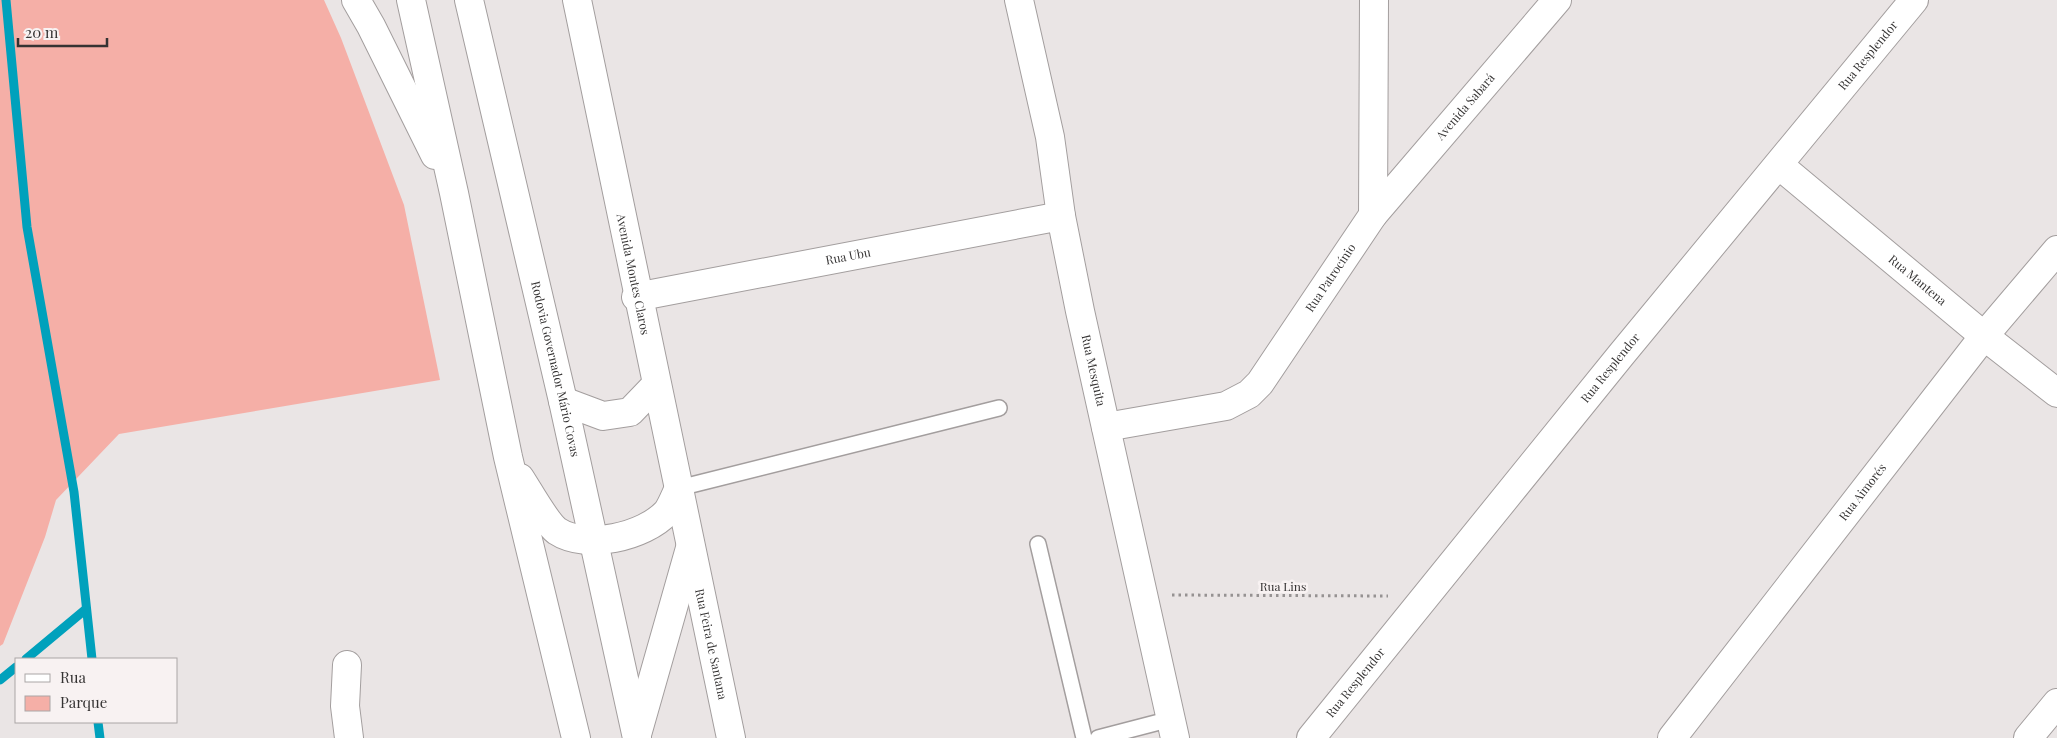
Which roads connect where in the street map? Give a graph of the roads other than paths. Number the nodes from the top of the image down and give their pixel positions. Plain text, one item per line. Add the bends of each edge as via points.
1 (356, 0) edge
2 (412, 0) edge
3 (462, 0) edge
4 (468, 0) edge
5 (577, 0) edge
6 (1019, 0) edge
7 (1374, 0) edge
8 (1557, 0) edge
9 (1914, 0) edge
10 (493, 100) junction
11 (1779, 165) junction
12 (454, 192) junction
13 (1061, 216) junction
14 (1373, 216) junction
15 (2057, 250) edge
16 (636, 297) junction
17 (1984, 336) junction
18 (655, 386) junction
19 (2057, 393) edge
20 (563, 401) junction
21 (999, 408) dead end
22 (1106, 427) junction
23 (508, 457) junction
24 (679, 488) junction
25 (594, 541) junction
26 (1038, 544) dead end
27 (690, 548) junction
28 (347, 665) dead end
29 (2057, 703) edge
30 (1173, 728) edge
31 (637, 736) edge
32 (349, 738) edge
33 (576, 738) edge
34 (731, 738) edge
35 (1084, 738) edge
36 (1098, 738) edge
37 (1311, 738) edge
38 (1672, 738) edge
39 (2028, 738) edge

1 - 12 street
2 - 12 street
3 - 10 street
4 - 10 street, Rodovia Governador Mário Covas
5 - 16 street, Avenida Montes Claros
6 - 13 street, Rua Mesquita via 1050,137
7 - 14 street
8 - 14 street, Avenida Sabará
9 - 11 street, Rua Resplendor
10 - 20 street, Rodovia Governador Mário Covas
11 - 17 street, Rua Mantena
11 - 37 street, Rua Resplendor
12 - 23 street
13 - 16 street, Rua Ubu
13 - 22 street, Rua Mesquita
14 - 22 street, Rua Patrocínio via 1249,394 1226,406
15 - 17 street, Rua Aimorés
16 - 18 street, Avenida Montes Claros
17 - 19 street, Rua Mantena
17 - 38 street, Rua Aimorés
18 - 20 street via 630,412 604,416
18 - 24 street, Avenida Montes Claros
20 - 25 street, Rodovia Governador Mário Covas
21 - 24 lane
22 - 30 street, Rua Mesquita
23 - 25 street via 555,530 568,537
23 - 33 street
24 - 25 street via 667,512 654,522 625,534
24 - 27 street, Avenida Montes Claros
25 - 31 street, Rodovia Governador Mário Covas
26 - 35 lane
27 - 31 street
27 - 34 street, Rua Feira de Santana
28 - 32 street via 345,706
29 - 39 street
30 - 36 lane

